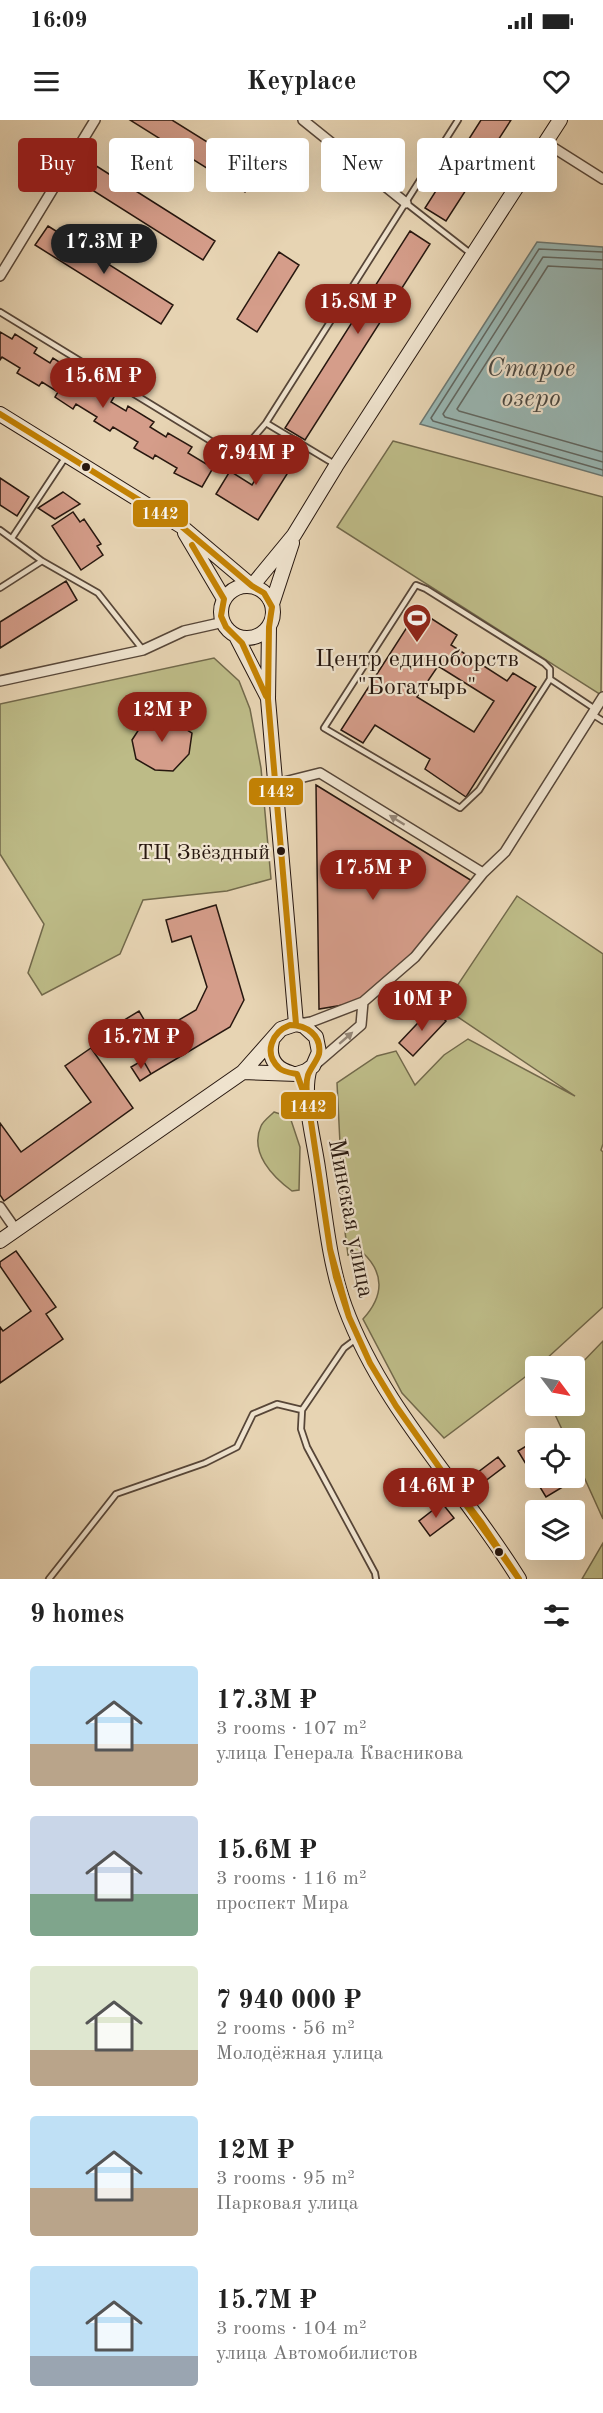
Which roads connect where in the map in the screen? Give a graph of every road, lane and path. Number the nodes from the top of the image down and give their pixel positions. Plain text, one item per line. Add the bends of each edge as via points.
1 (95, 120) edge
2 (303, 120) edge
3 (458, 120) edge
4 (560, 120) edge
5 (549, 138) edge
6 (557, 150) edge
7 (603, 179) edge
8 (514, 192) edge
9 (406, 202) junction
10 (473, 255) junction
11 (0, 276) edge
12 (0, 312) edge
13 (0, 414) edge
14 (266, 423) junction
15 (67, 455) junction
16 (336, 466) junction
17 (181, 526) junction
18 (0, 530) edge
19 (294, 535) junction
20 (12, 538) junction
21 (42, 561) junction
22 (252, 586) junction
23 (0, 588) edge
24 (224, 599) junction
25 (272, 604) junction
26 (224, 622) junction
27 (269, 627) junction
28 (236, 636) junction
29 (143, 650) junction
30 (550, 680) junction
31 (0, 681) edge
32 (603, 697) edge
33 (268, 699) junction
34 (593, 711) junction
35 (603, 721) edge
36 (276, 784) junction
37 (483, 873) junction
38 (363, 1002) junction
39 (296, 1024) junction
40 (272, 1041) junction
41 (303, 1071) junction
42 (243, 1072) junction
43 (0, 1207) edge
44 (16, 1230) junction
45 (0, 1241) edge
46 (358, 1338) junction
47 (303, 1410) junction
48 (49, 1579) edge
49 (376, 1579) edge
50 (519, 1579) edge

1 - 11 street
2 - 9 street
3 - 9 lane
4 - 5 street
6 - 7 street
8 - 10 street
9 - 10 lane
9 - 14 lane
10 - 16 street
12 - 14 lane via 237,457
13 - 15 street
14 - 16 lane
15 - 17 street
15 - 20 lane
16 - 19 street
17 - 22 street
17 - 24 street
18 - 20 lane
19 - 22 street
19 - 25 street
20 - 21 lane
21 - 23 lane
21 - 29 lane via 98,593
22 - 24 street via 241,586
22 - 25 street via 262,590
24 - 26 street
25 - 27 street
26 - 28 street
26 - 29 street via 184,631
27 - 28 street via 258,636
27 - 33 street
28 - 33 street
29 - 31 street
30 - 30 lane via 479,790 460,808 324,728 416,585 544,663 550,669
30 - 34 lane
32 - 34 street
33 - 36 street
34 - 35 lane
34 - 37 street via 506,852
37 -> 36 street via 320,773
36 - 39 street
37 - 38 street via 415,957
38 - 39 street via 312,1022
41 -> 38 street via 361,1025
39 - 40 street via 281,1029
39 - 41 street via 311,1030 320,1052
40 - 41 street via 273,1060 281,1070
40 - 42 street
41 - 42 street
41 - 46 street, Минская улица via 332,1257
42 - 44 street
43 - 44 street
44 - 45 street
46 - 47 lane via 344,1348
46 - 50 street, Минская улица via 403,1418
47 - 48 lane via 277,1404 253,1414 237,1447 205,1463 116,1494
47 - 49 lane via 302,1429 307,1447

